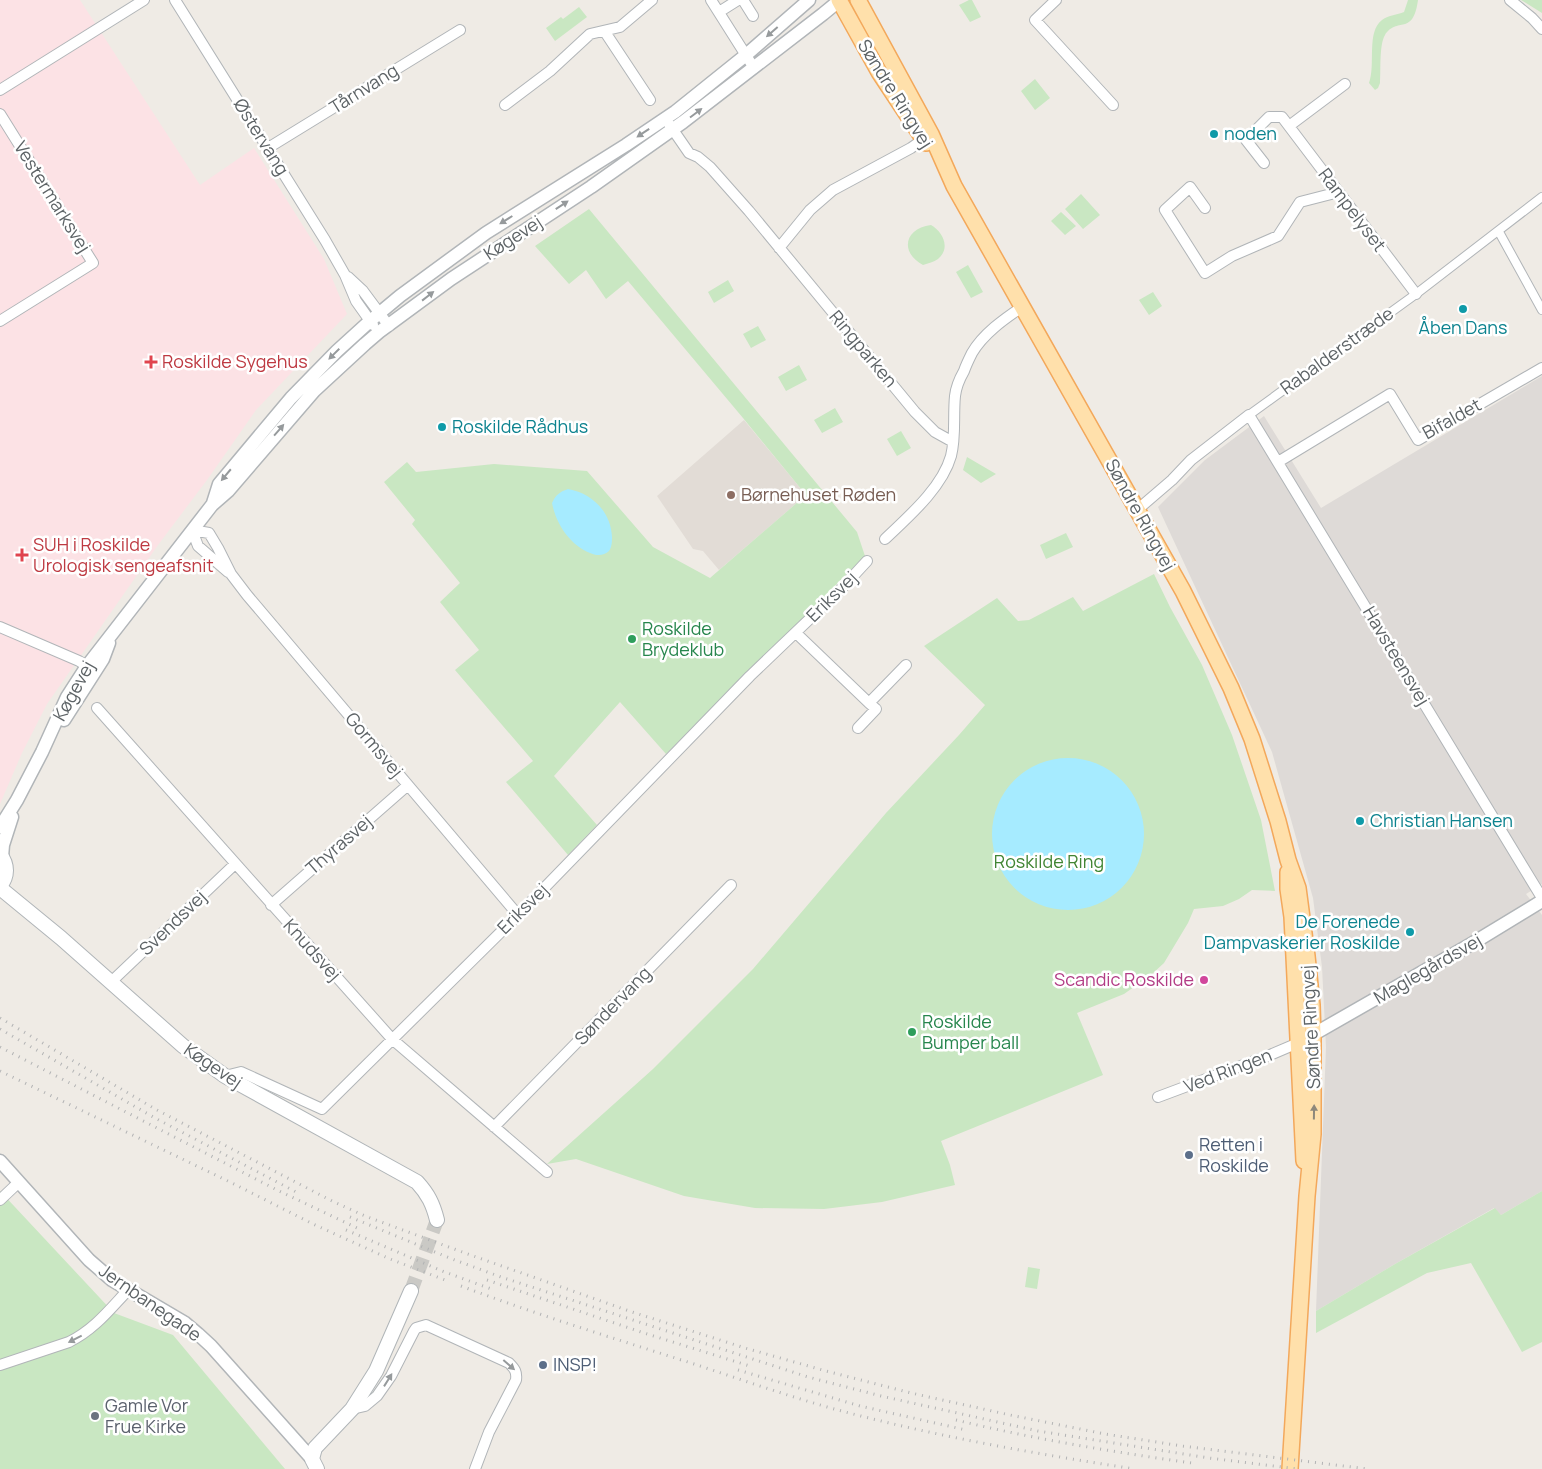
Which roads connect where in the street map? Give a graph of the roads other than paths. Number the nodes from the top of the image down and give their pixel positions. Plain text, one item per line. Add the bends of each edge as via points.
1 (144, 0) edge
2 (175, 0) edge
3 (652, 0) edge
4 (711, 0) edge
5 (738, 0) edge
6 (743, 0) edge
7 (809, 0) edge
8 (839, 0) edge
9 (858, 0) edge
10 (1510, 0) edge
11 (1052, 1) edge
12 (719, 12) junction
13 (753, 16) dead end
14 (1542, 29) edge
15 (460, 30) dead end
16 (605, 32) junction
17 (746, 55) junction
18 (754, 68) junction
19 (1345, 84) dead end
20 (0, 90) edge
21 (650, 100) dead end
22 (505, 105) dead end
23 (1113, 105) dead end
24 (0, 114) edge
25 (665, 118) junction
26 (1289, 126) junction
27 (672, 129) junction
28 (927, 137) junction
29 (268, 148) junction
30 (1264, 163) dead end
31 (1339, 192) junction
32 (1542, 198) edge
33 (1204, 208) dead end
34 (1499, 232) junction
35 (780, 248) junction
36 (1416, 294) junction
37 (1022, 307) junction
38 (1542, 310) edge
39 (375, 317) junction
40 (0, 321) edge
41 (384, 329) junction
42 (1542, 368) edge
43 (1250, 415) junction
44 (953, 442) junction
45 (1278, 462) junction
46 (212, 506) junction
47 (1137, 510) junction
48 (192, 530) junction
49 (885, 539) dead end
50 (867, 561) dead end
51 (231, 574) junction
52 (0, 628) edge
53 (796, 633) junction
54 (906, 665) dead end
55 (91, 668) junction
56 (869, 703) junction
57 (97, 708) dead end
58 (858, 728) dead end
59 (408, 785) junction
60 (17, 800) junction
61 (0, 827) edge
62 (1, 856) edge
63 (1288, 860) junction
64 (235, 864) junction
65 (731, 885) dead end
66 (0, 887) edge
67 (1542, 899) edge
68 (271, 905) junction
69 (518, 915) junction
70 (111, 982) junction
71 (1313, 1035) junction
72 (392, 1039) junction
73 (1298, 1042) junction
74 (225, 1076) junction
75 (1158, 1097) dead end
76 (494, 1127) junction
77 (0, 1161) edge
78 (547, 1172) dead end
79 (19, 1182) junction
80 (1306, 1196) junction
81 (0, 1200) edge
82 (437, 1220) tunnel mouth
83 (129, 1289) junction
84 (411, 1291) tunnel mouth
85 (0, 1365) edge
86 (352, 1409) junction
87 (312, 1466) edge
88 (475, 1469) edge
89 (1290, 1469) edge

1 - 20 street
2 - 29 street, Østervang
3 - 16 street via 620,27
4 - 12 street
5 - 12 street
6 - 13 street
7 -> 17 street, Køgevej
8 - 18 street, Køgevej
8 - 28 main road, Søndre Ringvej via 879,72
9 - 28 main road, Søndre Ringvej
10 - 14 street
11 - 23 street via 1035,20
12 - 17 street
15 - 29 street, Tårnvang
16 - 21 street
16 - 22 street via 590,34 550,71
17 - 18 street
17 - 25 street, Køgevej
27 -> 18 street, Køgevej
19 - 26 street
24 - 40 street, Vestermarksvej via 93,263
25 - 27 street, Ringparken
25 -> 39 street, Køgevej via 486,233
26 - 30 street via 1282,117 1269,117 1246,140
26 - 31 street, Rampelyset
27 - 35 street, Ringparken via 690,152 710,167
41 -> 27 street, Køgevej via 451,279
28 - 35 street via 833,190 810,210
28 - 37 main road, Søndre Ringvej
29 - 39 street, Østervang via 345,275 363,291
31 - 33 street via 1300,202 1278,236 1232,256 1205,273 1165,210 1190,187
31 - 36 street, Rampelyset
32 - 34 street, Rabalderstræde
34 - 36 street, Rabalderstræde
34 - 38 street
35 - 44 street, Ringparken via 915,412 935,432
36 - 43 street, Rabalderstræde
37 - 44 street via 987,334 972,353 956,394
37 - 47 main road, Søndre Ringvej
39 - 41 street, Østervang
39 -> 46 street, Køgevej via 291,398 219,484
46 -> 41 street, Køgevej via 314,391
42 - 45 street, Bifaldet via 1418,440 1390,394
43 - 45 street, Havsteensvej
43 - 47 street, Rabalderstræde via 1191,460
44 - 49 street via 951,457 934,490
45 - 67 street, Havsteensvej
46 - 48 street, Køgevej
47 - 63 main road, Søndre Ringvej via 1183,591 1235,698 1265,778
48 - 51 street, Gormsvej via 198,546
48 - 51 street, Gormsvej via 208,533
48 - 55 street, Køgevej via 96,653
50 - 53 street, Eriksvej
51 - 59 street, Gormsvej
52 - 55 street
53 - 56 street, Eriksvej
53 - 69 street, Eriksvej
54 - 56 street
55 - 60 street, Køgevej via 67,697
56 - 58 street via 876,710
57 - 64 street, Knudsvej
59 - 68 street, Thyrasvej
59 - 69 street, Gormsvej
60 - 61 street, Køgevej
60 - 62 street, Køgevej
62 - 66 main road via 6,873
63 - 71 main road, Søndre Ringvej via 1298,888 1302,914
63 - 73 main road, Søndre Ringvej
64 - 68 street, Knudsvej
64 - 70 street, Svendsvej
65 - 76 street, Søndervang
66 - 70 main road, Køgevej
67 - 71 street, Maglegårdsvej via 1473,943
68 - 72 street, Knudsvej
69 - 72 street, Eriksvej
70 - 74 main road, Køgevej via 183,1046
71 - 73 street, Maglegårdsvej
80 -> 71 main road, Søndre Ringvej via 1313,1134
72 - 74 street, Eriksvej via 322,1109 242,1072
72 - 76 street, Knudsvej
73 - 75 street, Ved Ringen
73 - 80 main road, Søndre Ringvej
74 - 82 main road, Køgevej via 417,1182 432,1203
76 - 78 street, Knudsvej
77 - 79 street, Jernbanegade
79 - 81 street
79 - 83 street, Jernbanegade via 89,1260 112,1280
80 - 89 main road, Søndre Ringvej
83 -> 85 street via 80,1337
83 - 87 street, Jernbanegade via 185,1323 211,1346
84 - 86 main road via 376,1371
86 - 87 main road via 314,1448
86 -> 88 street via 366,1406 377,1396 414,1331 422,1326 510,1363 515,1368 516,1380 489,1432

